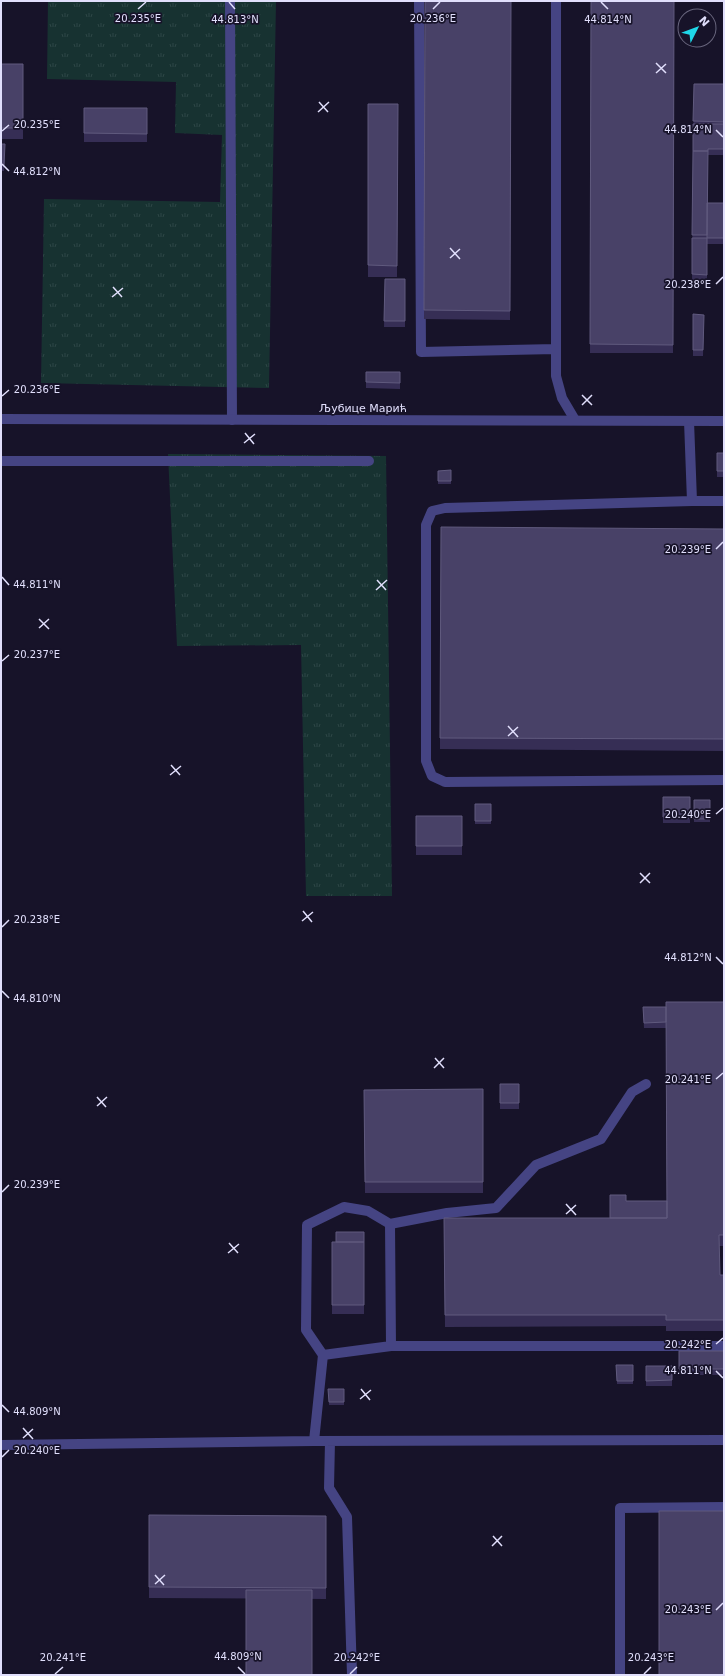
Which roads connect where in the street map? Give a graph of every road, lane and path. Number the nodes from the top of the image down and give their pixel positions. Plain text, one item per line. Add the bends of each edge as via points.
1 (230, 1) edge
2 (418, 1) edge
3 (556, 1) edge
4 (556, 349) junction
5 (1, 419) edge
6 (232, 420) junction
7 (575, 420) junction
8 (689, 421) junction
9 (724, 422) edge
10 (1, 461) edge
11 (369, 461) dead end
12 (692, 501) junction
13 (724, 501) edge
14 (724, 780) edge
15 (646, 1084) dead end
16 (390, 1224) junction
17 (391, 1346) junction
18 (724, 1346) edge
19 (323, 1355) junction
20 (724, 1440) edge
21 (314, 1441) junction
22 (330, 1441) junction
23 (1, 1445) edge
24 (724, 1507) edge
25 (352, 1675) edge
26 (620, 1675) edge

1 - 6 street
2 - 4 street via 421,352
3 - 4 street
4 - 7 street via 556,376 562,398
5 - 6 street, Љубице Марић
6 - 7 street, Љубице Марић
7 - 8 street, Љубице Марић
8 - 9 street, Љубице Марић
8 - 12 street
10 - 11 street
12 - 13 street
12 - 14 street via 445,508 432,511 426,525 426,761 432,776 445,782
15 - 16 street via 632,1092 601,1139 536,1165 496,1208 446,1213
16 - 17 street
16 - 19 street via 368,1211 344,1207 307,1225 306,1330
17 - 18 street
17 - 19 street
19 - 21 street
20 - 22 street
21 - 22 street
21 - 23 street
22 - 25 street via 330,1488 347,1517
24 - 26 street via 620,1508

